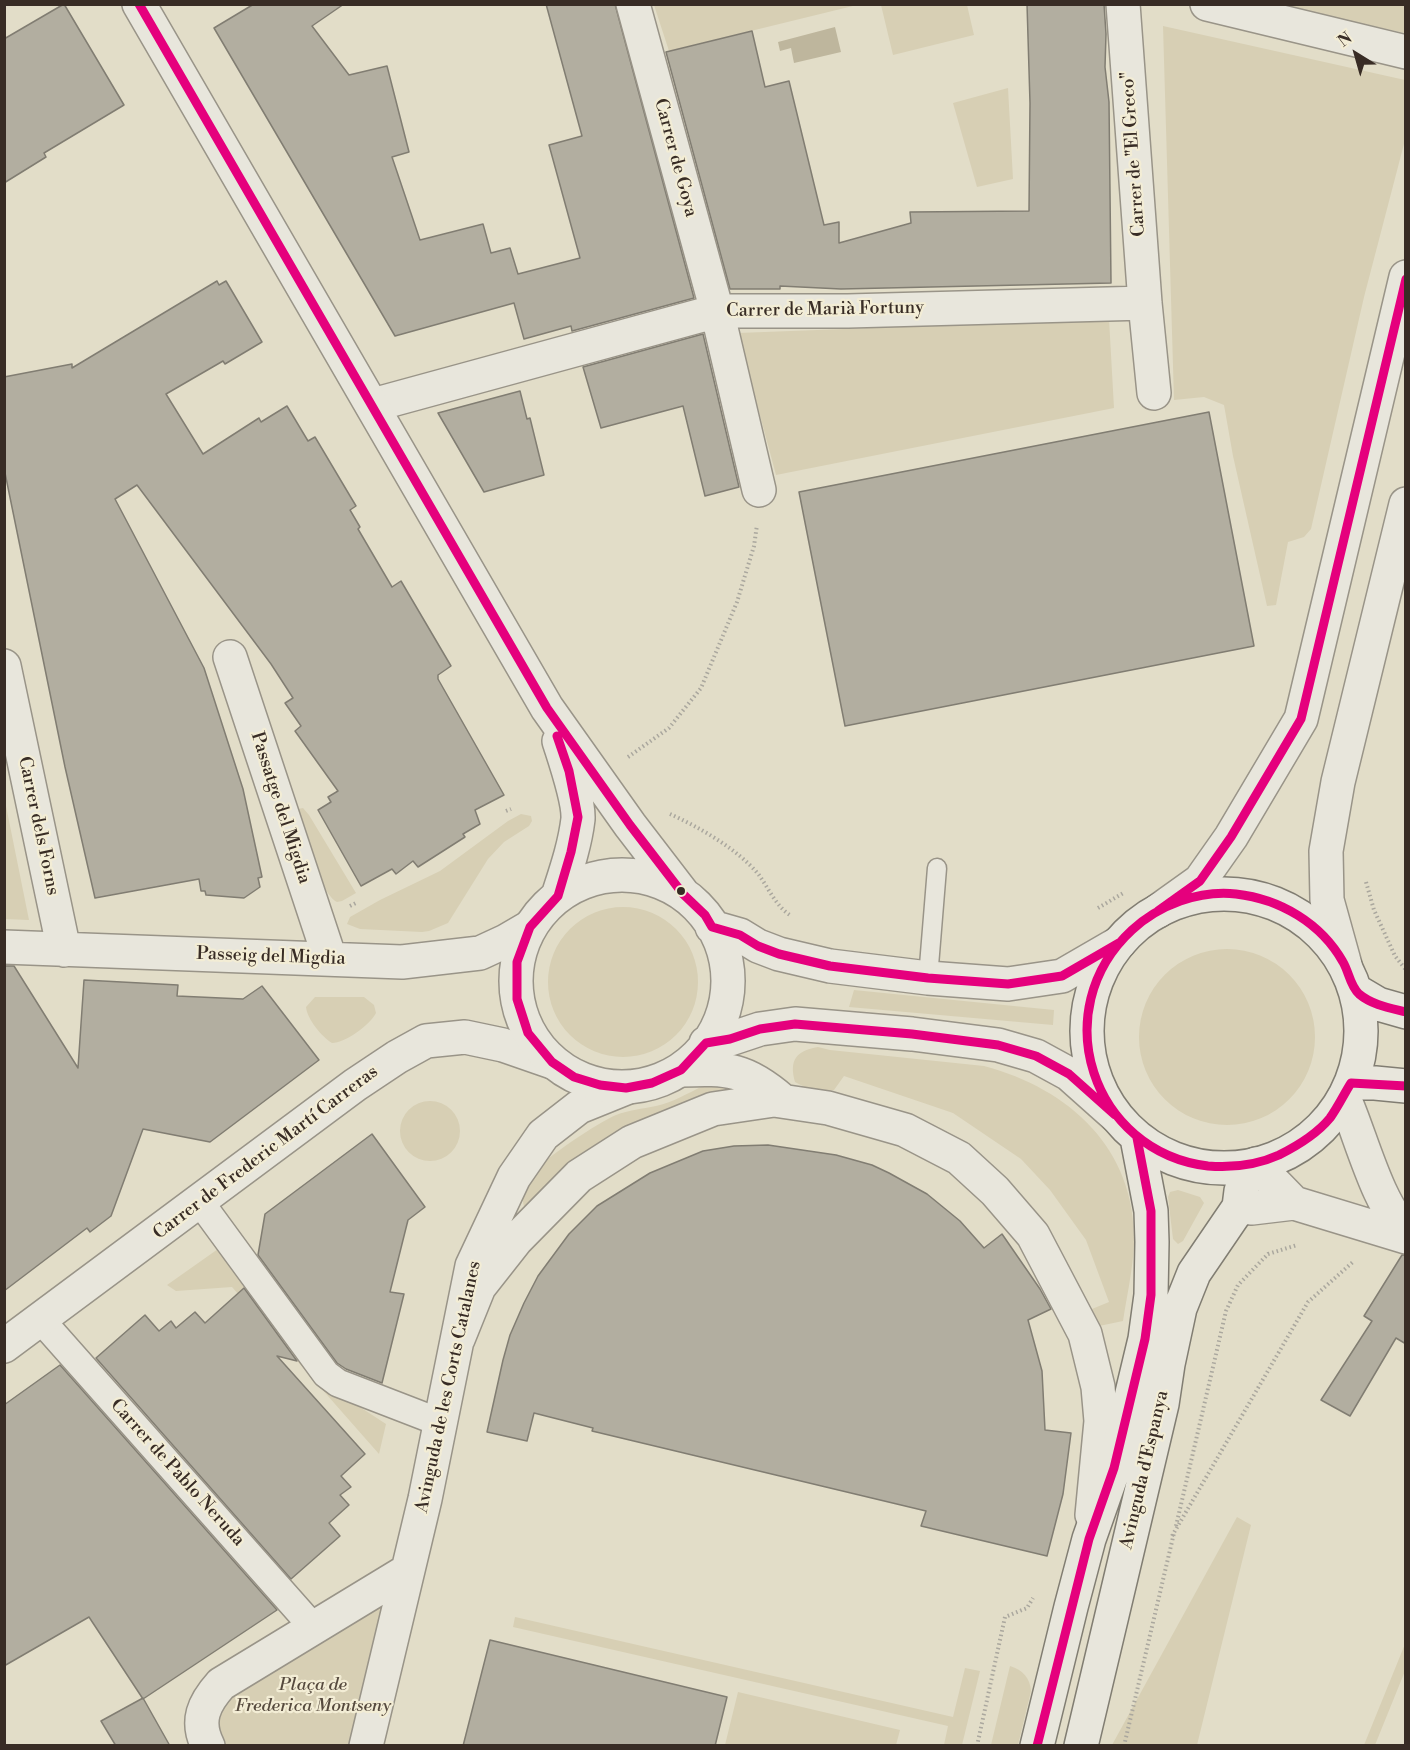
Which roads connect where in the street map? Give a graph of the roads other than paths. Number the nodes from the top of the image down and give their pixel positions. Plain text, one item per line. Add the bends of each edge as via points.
1 (139, 4) edge
2 (633, 4) edge
3 (1123, 4) edge
4 (1207, 4) edge
5 (1406, 52) edge
6 (1406, 277) edge
7 (1145, 303) junction
8 (717, 311) junction
9 (1154, 393) dead end
10 (373, 405) junction
11 (759, 490) road end
12 (1406, 504) edge
13 (230, 657) dead end
14 (4, 666) edge
15 (547, 708) junction
16 (936, 868) dead end
17 (683, 894) junction
18 (558, 896) junction
19 (1158, 911) junction
20 (530, 927) junction
21 (712, 927) junction
22 (1119, 943) junction
23 (4, 947) edge
24 (64, 950) junction
25 (330, 959) junction
26 (928, 978) junction
27 (1351, 978) junction
28 (1406, 1012) edge
29 (706, 1043) junction
30 (552, 1062) junction
31 (681, 1070) junction
32 (1406, 1086) edge
33 (626, 1088) junction
34 (1348, 1091) junction
35 (783, 1101) junction
36 (1126, 1126) junction
37 (1253, 1165) junction
38 (200, 1202) junction
39 (1294, 1203) junction
40 (1239, 1207) junction
41 (1406, 1230) edge
42 (1406, 1237) edge
43 (41, 1320) junction
44 (458, 1339) junction
45 (4, 1346) edge
46 (440, 1422) junction
47 (1089, 1539) junction
48 (407, 1571) junction
49 (313, 1627) junction
50 (208, 1746) edge
51 (366, 1746) edge
52 (1037, 1746) edge
53 (1081, 1746) edge

1 - 10 street
2 - 8 street, Carrer de Goya
3 - 7 street, Carrer de "El Greco"
4 - 5 street
6 - 19 street via 1301,719 1231,837 1200,881
7 - 8 street, Carrer de Marià Fortuny
7 - 9 street, Carrer de "El Greco"
8 - 10 street, Carrer de Marià Fortuny
8 - 11 street, Carrer de Goya
10 - 15 street
12 - 27 street via 1338,782 1326,851 1327,900
13 - 25 street, Passatge del Migdia
14 - 24 street, Carrer dels Forns
15 - 17 street
15 - 18 street via 569,771 578,817
16 - 26 lane
17 - 18 street via 653,879 620,875 587,881
17 - 21 street
18 - 20 street
19 - 22 street
19 - 27 street via 1175,902 1212,894 1267,900 1308,922 1328,941
20 - 25 street, Passeig del Migdia via 480,953 402,962
20 - 30 street via 517,962 517,999 528,1033
21 - 26 street via 790,957
21 - 29 street via 721,942 728,972 726,1003 715,1032
22 - 26 street via 1062,976 1008,984
22 - 36 street via 1095,986 1088,1009 1087,1034 1095,1078 1104,1098
23 - 24 street, Passeig del Migdia
24 - 25 street, Passeig del Migdia
27 - 28 street via 1378,1004
27 - 34 street via 1360,1010 1361,1038
29 - 31 street
29 - 36 street via 795,1024 998,1045 1036,1056 1069,1074
30 - 33 street via 574,1077
30 - 38 street, Carrer de Frederic Martí Carreras via 465,1037 426,1041 355,1085
31 - 33 street via 652,1083
31 - 35 street, Avinguda d'Espanya via 724,1069 749,1077
32 - 34 street via 1375,1083
33 - 44 street, Avinguda de les Corts Catalanes via 579,1107 543,1135 514,1177 472,1266
34 - 37 street via 1331,1117 1311,1137 1282,1155
34 - 41 street via 1379,1188
35 - 44 street, Avinguda d'Espanya via 713,1109 632,1142 579,1176 516,1240 479,1287
35 - 47 street, Avinguda d'Espanya via 828,1108 905,1130 959,1158 995,1191 1033,1235 1085,1334 1098,1388 1101,1421
36 - 37 street via 1162,1154 1191,1164 1220,1168
36 - 47 street, Avinguda d'Espanya via 1151,1211 1151,1295 1129,1410
37 - 39 street
37 - 40 street via 1241,1191
38 - 43 street, Carrer de Frederic Martí Carreras
38 - 46 street via 326,1374 338,1383
39 - 40 street
39 - 42 street
40 - 53 street, Avinguda d'Espanya via 1194,1273 1180,1308 1162,1404
43 - 45 street, Carrer de Frederic Martí Carreras
43 - 49 street, Carrer de Pablo Neruda
44 - 46 street, Avinguda de les Corts Catalanes
46 - 48 street, Avinguda de les Corts Catalanes
47 - 52 street, Avinguda d'Espanya
48 - 49 street
48 - 51 street, Avinguda de les Corts Catalanes
49 - 50 street via 221,1684 205,1706 201,1723

